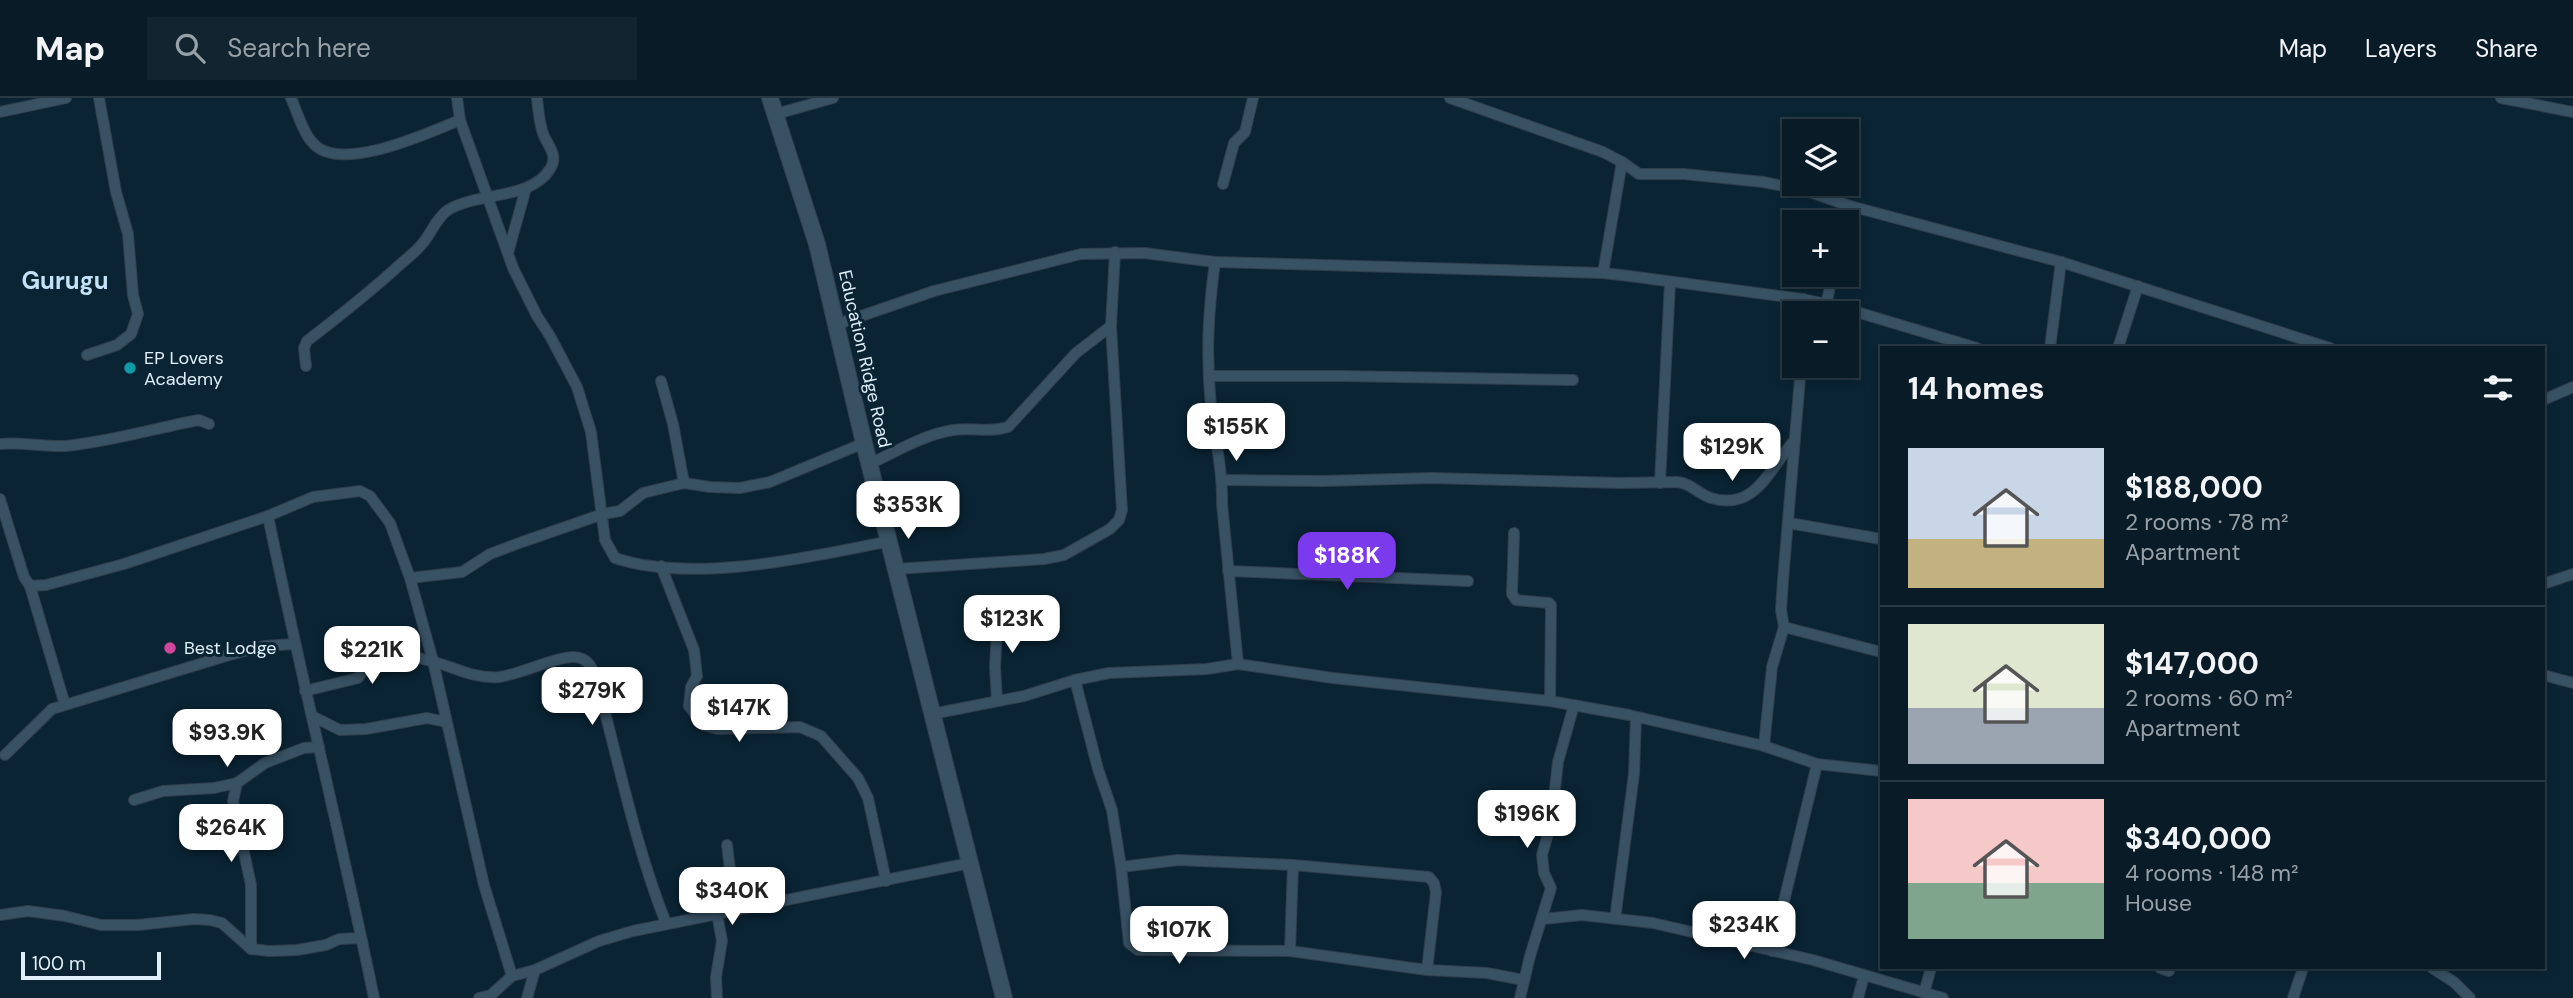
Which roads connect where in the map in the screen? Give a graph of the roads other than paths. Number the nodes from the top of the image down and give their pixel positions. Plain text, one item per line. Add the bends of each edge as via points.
1 (66, 98) edge
2 (99, 98) edge
3 (291, 98) edge
4 (457, 98) edge
5 (550, 98) edge
6 (770, 98) edge
7 (833, 98) edge
8 (1253, 98) edge
9 (1450, 98) edge
10 (2501, 98) edge
11 (537, 99) edge
12 (0, 112) edge
13 (2573, 112) edge
14 (776, 114) junction
15 (460, 120) junction
16 (1622, 162) junction
17 (1223, 184) dead end
18 (526, 188) junction
19 (488, 197) junction
20 (1850, 206) junction
21 (1849, 210) edge
22 (1115, 252) junction
23 (508, 253) junction
24 (1215, 261) junction
25 (2061, 261) junction
26 (1603, 273) junction
27 (1671, 282) junction
28 (2138, 286) junction
29 (1803, 299) joint
30 (1812, 301) edge
31 (1859, 314) edge
32 (838, 324) junction
33 (1111, 326) junction
34 (1964, 346) edge
35 (2050, 346) edge
36 (2120, 346) edge
37 (2324, 346) edge
38 (87, 355) dead end
39 (306, 366) dead end
40 (1210, 376) junction
41 (1800, 378) edge
42 (1573, 380) dead end
43 (661, 381) dead end
44 (2573, 387) edge
45 (2545, 399) edge
46 (209, 424) dead end
47 (1795, 440) junction
48 (864, 443) junction
49 (0, 444) edge
50 (870, 464) junction
51 (1222, 480) junction
52 (684, 483) junction
53 (1660, 483) junction
54 (0, 499) edge
55 (603, 514) junction
56 (268, 516) junction
57 (1789, 523) junction
58 (1514, 533) dead end
59 (1880, 539) edge
60 (890, 541) junction
61 (661, 566) junction
62 (896, 569) junction
63 (1228, 572) junction
64 (2573, 573) edge
65 (410, 578) junction
66 (1468, 581) dead end
67 (2545, 583) edge
68 (30, 586) junction
69 (999, 610) dead end
70 (1783, 627) junction
71 (295, 644) junction
72 (1880, 652) edge
73 (433, 661) junction
74 (1238, 664) junction
75 (2545, 676) edge
76 (1075, 680) junction
77 (2573, 683) edge
78 (305, 691) junction
79 (997, 701) junction
80 (1550, 701) junction
81 (65, 705) junction
82 (1574, 705) junction
83 (932, 714) junction
84 (312, 716) junction
85 (1636, 717) junction
86 (446, 722) junction
87 (1764, 746) junction
88 (319, 747) junction
89 (5, 755) dead end
90 (1817, 764) junction
91 (1880, 771) edge
92 (237, 783) junction
93 (134, 800) dead end
94 (727, 845) dead end
95 (970, 863) junction
96 (1293, 866) junction
97 (1121, 867) junction
98 (886, 881) junction
99 (735, 910) junction
100 (717, 914) junction
101 (0, 915) edge
102 (1543, 919) junction
103 (1615, 919) junction
104 (666, 923) junction
105 (361, 939) junction
106 (251, 949) junction
107 (1290, 951) junction
108 (1772, 951) junction
109 (1931, 969) edge
110 (2303, 969) edge
111 (2434, 969) edge
112 (535, 970) junction
113 (1427, 970) junction
114 (512, 976) junction
115 (1864, 976) junction
116 (1524, 980) junction
117 (1924, 993) junction
118 (494, 996) edge
119 (374, 998) edge
120 (479, 998) edge
121 (527, 998) edge
122 (717, 998) edge
123 (1004, 998) edge
124 (1520, 998) edge
125 (1858, 998) edge
126 (1942, 998) edge
127 (2293, 998) edge
128 (2470, 998) edge

1 - 12 street
2 - 38 street via 128,234 138,314 131,334 117,345
3 - 15 street via 312,143 326,153 351,155 405,142
4 - 15 street
5 - 11 street
6 - 14 main road, Education Ridge Road
7 - 14 street
8 - 17 street via 1245,132 1234,143
9 - 16 street
10 - 13 street
11 - 18 street via 542,133 552,147 552,167 540,182
14 - 32 main road, Education Ridge Road
15 - 19 street
16 - 20 street via 1639,174 1763,181
16 - 26 street
18 - 19 street
18 - 23 street
19 - 23 street
19 - 39 street via 441,216 422,245 307,341
20 - 21 street
20 - 25 street
22 - 24 street
22 - 32 street via 1081,254 958,285
22 - 33 street
23 - 55 street via 578,387 591,432
24 - 26 street
24 - 40 street via 1207,320
25 - 28 street
25 - 35 street
26 - 27 street
27 - 29 street
27 - 53 street
28 - 36 street
28 - 37 street
29 - 30 street
31 - 34 street
32 - 48 main road, Education Ridge Road
33 - 50 street via 1076,352 1008,427 954,430 926,437
33 - 62 street via 1119,425 1119,520 1064,555
40 - 42 street
40 - 51 street
41 - 47 street
43 - 52 street
44 - 45 street
46 - 49 street via 199,420 64,446
47 - 53 street via 1751,495 1711,498 1686,483
47 - 57 street
48 - 50 main road, Education Ridge Road
48 - 52 street via 770,482 740,488
50 - 60 main road, Education Ridge Road
51 - 53 street
51 - 63 street
52 - 55 street via 643,493 620,511
54 - 68 street
55 - 61 street via 606,540 615,558
55 - 65 street via 490,554 462,572
56 - 65 street via 313,497 360,491 370,496 390,523
56 - 68 street via 124,564
56 - 71 street
57 - 59 street
57 - 70 street
58 - 80 street via 1512,594 1516,600 1551,605
60 - 61 street via 794,561 711,568
60 - 62 main road, Education Ridge Road
61 - 98 street via 694,650 697,676 689,706 703,724 717,729 800,727 821,736 858,778 868,798
62 - 83 main road, Education Ridge Road
63 - 66 street
63 - 74 street
64 - 67 street
65 - 73 street
68 - 81 street
69 - 79 street
70 - 72 street
70 - 87 street via 1772,667
71 - 78 street
71 - 81 street via 226,656
73 - 78 street via 382,651 358,678
73 - 86 street
73 - 104 street via 484,677 573,657 592,666 650,883
74 - 76 street via 1109,673
74 - 80 street
75 - 77 street
76 - 79 street
76 - 97 street via 1112,810
78 - 84 street
79 - 83 street
80 - 82 street
81 - 89 street via 52,709
82 - 85 street
82 - 102 street via 1558,762 1542,855 1552,888
83 - 95 main road, Education Ridge Road
84 - 86 street via 340,730 427,718
84 - 88 street
85 - 87 street
85 - 103 street via 1634,774
86 - 114 street via 484,885
87 - 90 street
88 - 92 street via 265,763
88 - 105 street
90 - 91 street
90 - 108 street
92 - 93 street via 163,791
92 - 106 street via 233,801 251,885
94 - 99 street
95 - 98 street
95 - 123 main road, Education Ridge Road
96 - 97 street via 1178,860
96 - 107 street
96 - 113 street via 1429,877 1436,892
97 - 107 street via 1129,943 1138,950
98 - 99 street
99 - 100 street
100 - 104 street
100 - 122 street via 722,940
101 - 106 street via 28,911 101,925 210,920 222,923
102 - 103 street via 1583,915
102 - 116 street
103 - 108 street via 1653,923
104 - 112 street via 599,940
105 - 106 street via 340,939 297,950
105 - 119 street
107 - 113 street
108 - 115 street
109 - 117 street
110 - 127 street
111 - 128 street
112 - 114 street
112 - 121 street
113 - 116 street
114 - 118 street
115 - 117 street
115 - 125 street
116 - 124 street
117 - 126 street
118 - 120 street

